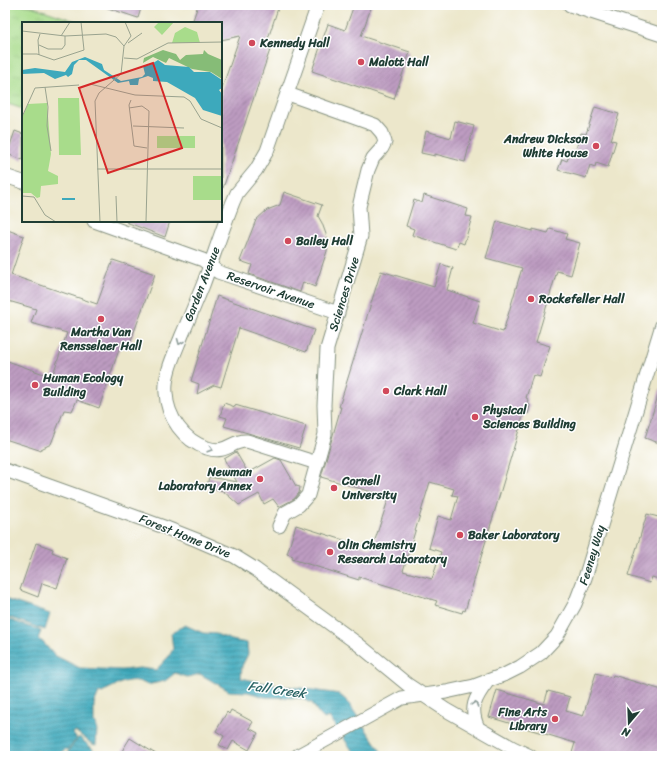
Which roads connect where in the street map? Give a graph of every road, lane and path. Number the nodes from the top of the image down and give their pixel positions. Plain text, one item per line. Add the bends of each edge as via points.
1 (318, 5) edge
2 (570, 5) edge
3 (662, 35) edge
4 (288, 94) junction
5 (5, 176) edge
6 (22, 182) edge
7 (97, 222) edge
8 (210, 266) junction
9 (338, 313) junction
10 (662, 325) edge
11 (317, 463) junction
12 (5, 470) edge
13 (279, 526) dead end
14 (487, 682) junction
15 (422, 695) junction
16 (478, 728) junction
17 (297, 756) edge
18 (530, 756) edge

1 - 4 street, Garden Avenue
2 - 3 street
4 - 8 street, Garden Avenue via 265,156 237,193
4 - 9 street, Sciences Drive via 375,125 384,138 384,145 371,162 364,184 359,210 361,236
5 - 6 street
7 - 8 street, Reservoir Avenue via 203,260
8 - 9 street, Reservoir Avenue via 218,272
8 -> 11 street, Garden Avenue via 168,376 165,392 172,418 185,434 206,448 216,451 247,441
9 - 11 street, Sciences Drive via 326,359 325,430
10 - 14 street, Feeney Way via 585,578 571,613 557,636 541,653 520,667
11 - 13 street, Sciences Drive via 308,495 299,505 286,513
12 - 15 street, Forest Home Drive via 164,526 234,556 358,644
14 - 15 street, Feeney Way
16 -> 14 street via 474,719 474,706
15 - 16 street, Forest Home Drive
15 - 17 street, Feeney Way via 402,698
16 - 18 street, Forest Home Drive

